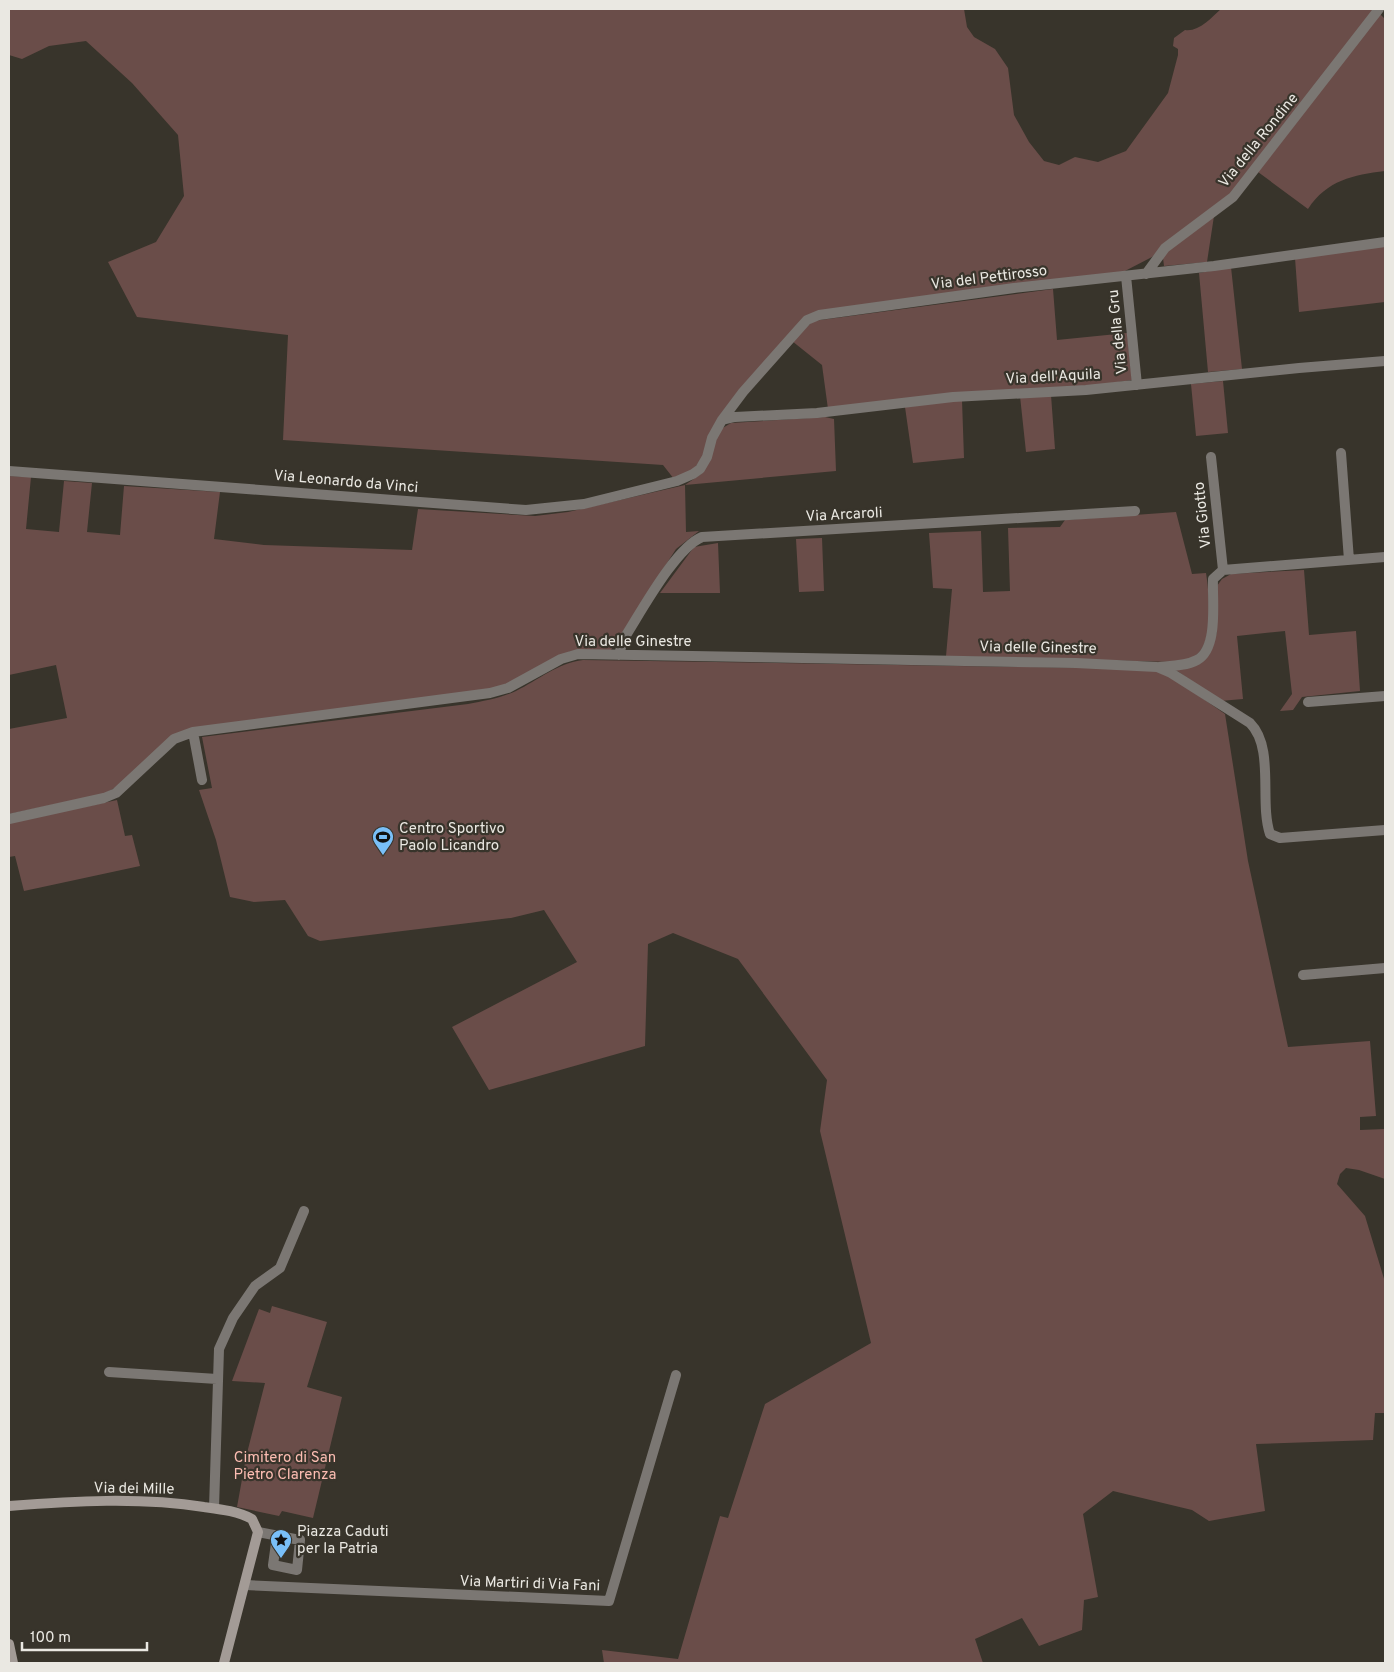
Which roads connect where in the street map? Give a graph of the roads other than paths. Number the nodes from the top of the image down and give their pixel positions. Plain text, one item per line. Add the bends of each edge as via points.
1 (1379, 9) edge
2 (1385, 242) edge
3 (1146, 274) junction
4 (1126, 276) junction
5 (1385, 361) edge
6 (1137, 385) junction
7 (739, 397) junction
8 (752, 417) junction
9 (722, 420) junction
10 (1341, 454) dead end
11 (1211, 457) dead end
12 (9, 471) edge
13 (677, 481) joint
14 (1135, 511) dead end
15 (1385, 557) edge
16 (1348, 560) junction
17 (1222, 570) junction
18 (619, 654) junction
19 (1157, 667) junction
20 (1385, 696) edge
21 (1308, 702) dead end
22 (193, 732) junction
23 (202, 780) dead end
24 (9, 819) edge
25 (1385, 830) edge
26 (1385, 968) edge
27 (1303, 975) dead end
28 (304, 1211) dead end
29 (109, 1372) dead end
30 (676, 1375) dead end
31 (217, 1379) junction
32 (9, 1506) edge
33 (214, 1508) junction
34 (257, 1528) junction
35 (277, 1536) dead end
36 (245, 1585) junction
37 (9, 1644) edge
38 (13, 1663) edge
39 (224, 1663) edge

1 - 3 street, Via della Rondine via 1233,197 1165,248
2 - 3 street, Via del Pettirosso
3 - 4 street, Via del Pettirosso
4 - 6 street, Via della Gru
4 - 7 street, Via del Pettirosso via 819,314 807,320
5 - 6 street, Via dell'Aquila
6 - 8 street, Via dell'Aquila via 953,397
7 - 8 street via 742,409
7 - 9 street, Via del Pettirosso
8 - 9 street, Via dell'Aquila
9 - 13 street, Via del Pettirosso via 700,469
10 - 16 street
11 - 17 street, Via Giotto
12 - 13 street, Via Leonardo da Vinci via 526,510 584,504
14 - 18 street, Via Arcaroli via 702,536 681,552 623,640
15 - 16 street
16 - 17 street
17 - 19 street via 1212,579 1213,624 1208,645 1198,660
18 - 19 street, Via delle Ginestre
18 - 22 street, Via delle Ginestre via 569,656 508,688 464,698
19 - 25 street, Via delle Ginestre via 1250,723 1260,737 1270,834 1280,838
20 - 21 street
22 - 23 street
22 - 24 street, Via delle Ginestre via 174,740 116,793
26 - 27 street
28 - 31 street via 280,1268 255,1286 233,1318 219,1349
29 - 31 street
30 - 36 street, Via Martiri di Via Fani via 609,1601
31 - 33 street
32 - 33 main road, Via dei Mille via 145,1501
33 - 34 main road, Via dei Mille via 246,1516
34 - 35 street
34 - 36 main road
36 - 39 main road
37 - 38 main road

